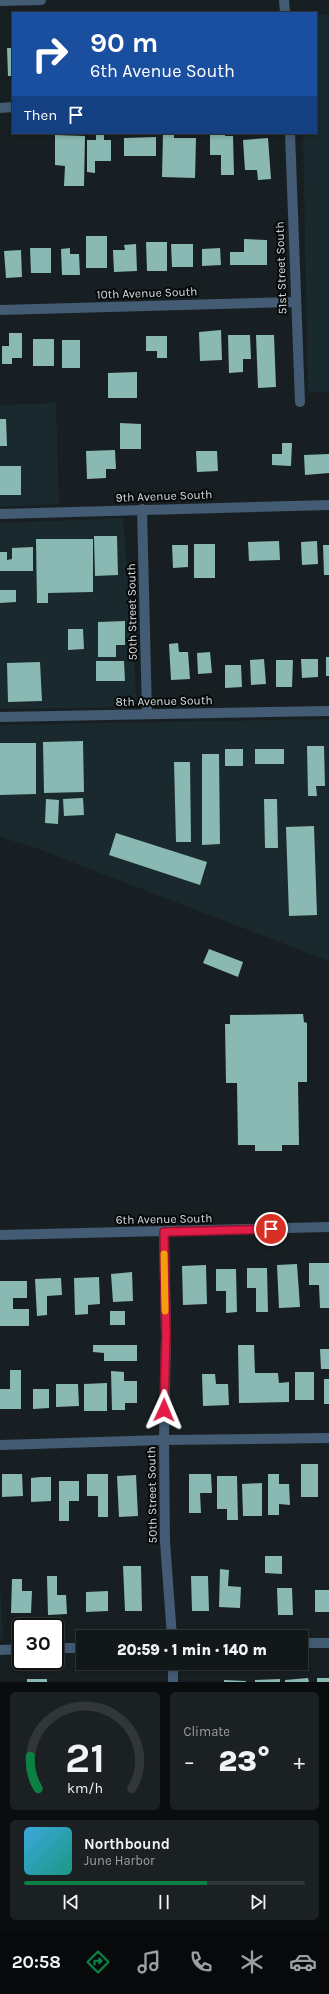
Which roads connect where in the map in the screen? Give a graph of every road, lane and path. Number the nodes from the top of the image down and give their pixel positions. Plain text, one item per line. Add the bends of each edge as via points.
1 (41, 0) edge
2 (284, 0) edge
3 (0, 1) edge
4 (285, 12) edge
5 (12, 107) edge
6 (0, 108) edge
7 (290, 134) edge
8 (295, 302) junction
9 (0, 310) edge
10 (300, 402) dead end
11 (329, 505) edge
12 (142, 509) junction
13 (0, 514) edge
14 (329, 711) edge
15 (147, 714) junction
16 (0, 717) edge
17 (329, 1227) edge
18 (164, 1232) junction
19 (0, 1235) edge
20 (329, 1438) edge
21 (164, 1440) junction
22 (0, 1445) edge
23 (171, 1630) edge
24 (308, 1643) edge
25 (329, 1643) edge
26 (64, 1648) edge
27 (76, 1648) edge
28 (12, 1649) edge
29 (0, 1650) edge
30 (173, 1670) edge
31 (173, 1682) edge

1 - 3 street
2 - 4 street
5 - 6 street
7 - 8 street, 51st Street South
8 - 9 street, 10th Avenue South
8 - 10 street, 51st Street South
11 - 12 street, 9th Avenue South
12 - 13 street, 9th Avenue South
12 - 15 street, 50th Street South
14 - 15 street, 8th Avenue South
15 - 16 street, 8th Avenue South
17 - 18 street, 6th Avenue South
18 - 19 street, 6th Avenue South
18 - 21 street, 50th Street South
20 - 21 street
21 - 22 street
21 - 23 street, 50th Street South via 165,1542
24 - 25 street
26 - 27 street
28 - 29 street
30 - 31 street

